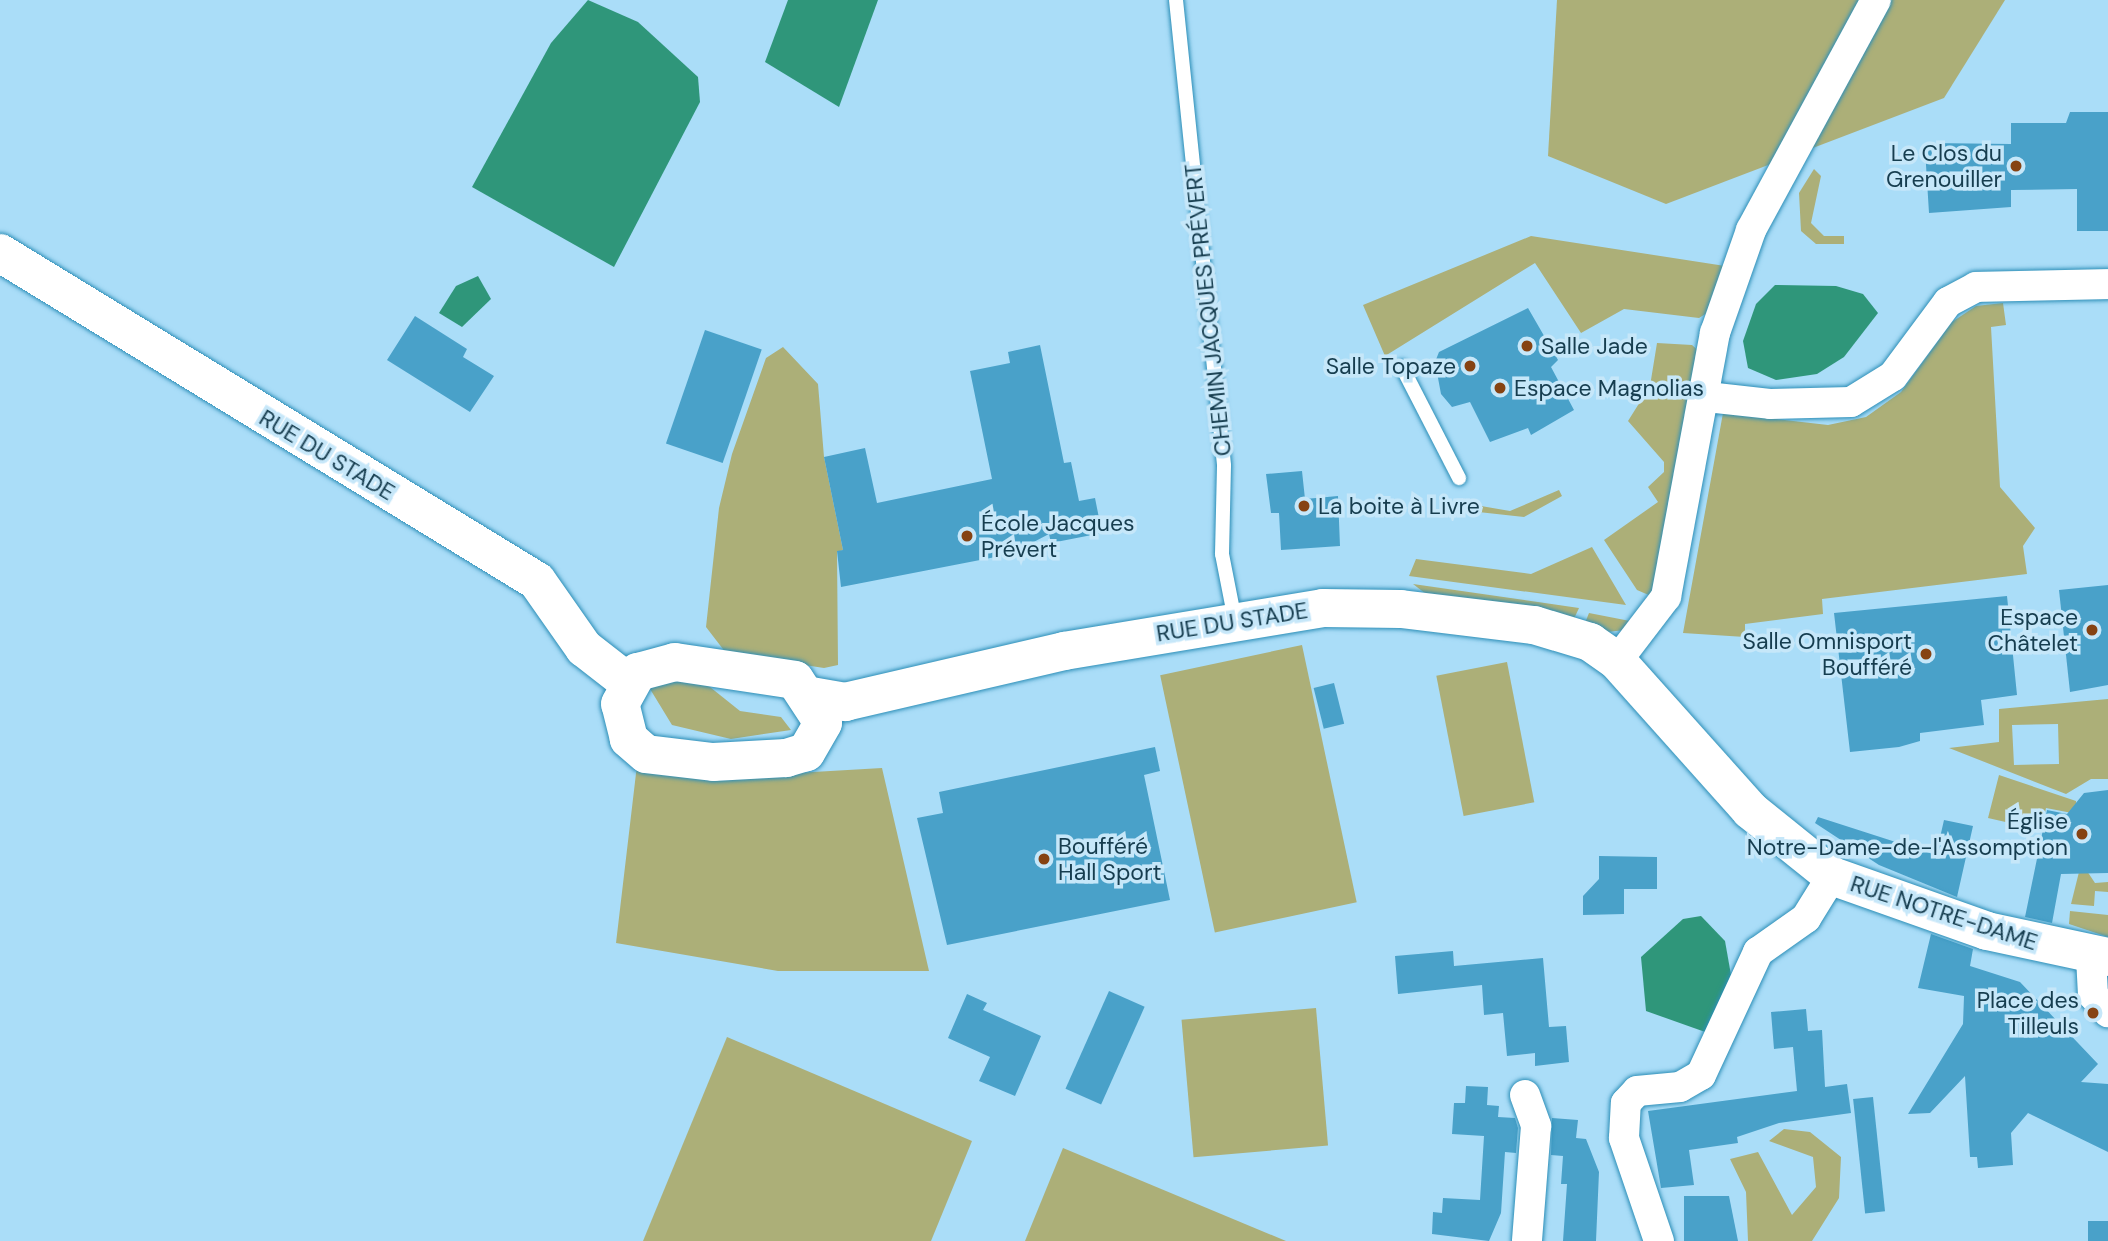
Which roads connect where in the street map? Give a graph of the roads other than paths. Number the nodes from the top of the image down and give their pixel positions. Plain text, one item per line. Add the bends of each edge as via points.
1 (1176, 0) edge
2 (1876, 0) edge
3 (0, 253) edge
4 (2108, 284) edge
5 (1402, 367) dead end
6 (1707, 397) junction
7 (1459, 478) dead end
8 (1234, 620) junction
9 (1617, 661) junction
10 (628, 684) junction
11 (827, 707) junction
12 (1832, 876) junction
13 (2100, 957) edge
14 (2108, 1012) edge
15 (1525, 1096) dead end
16 (1527, 1241) edge
17 (1659, 1241) edge

1 - 8 lane, CHEMIN JACQUES PRÉVERT via 1224,466 1222,554
2 - 6 street via 1751,230 1715,333
3 - 10 street, RUE DU STADE via 537,581 584,648
4 - 6 street via 1976,286 1948,302 1893,376 1851,402 1770,404
5 - 7 lane
6 - 9 street via 1666,597
8 - 9 street, RUE DU STADE via 1323,608 1478,616 1590,642
8 - 11 street, RUE DU STADE via 1064,651
9 - 12 street, RUE NOTRE-DAME via 1750,810
10 - 11 street via 652,664 675,662 796,680
10 - 11 street via 620,704 621,724 646,754 713,762 786,758 806,752
12 - 13 street, RUE NOTRE-DAME via 1987,931
12 - 17 street via 1806,918 1759,952 1701,1075 1680,1087 1637,1091 1626,1103 1624,1138
13 - 14 street via 2093,995
15 - 16 street via 1536,1126

